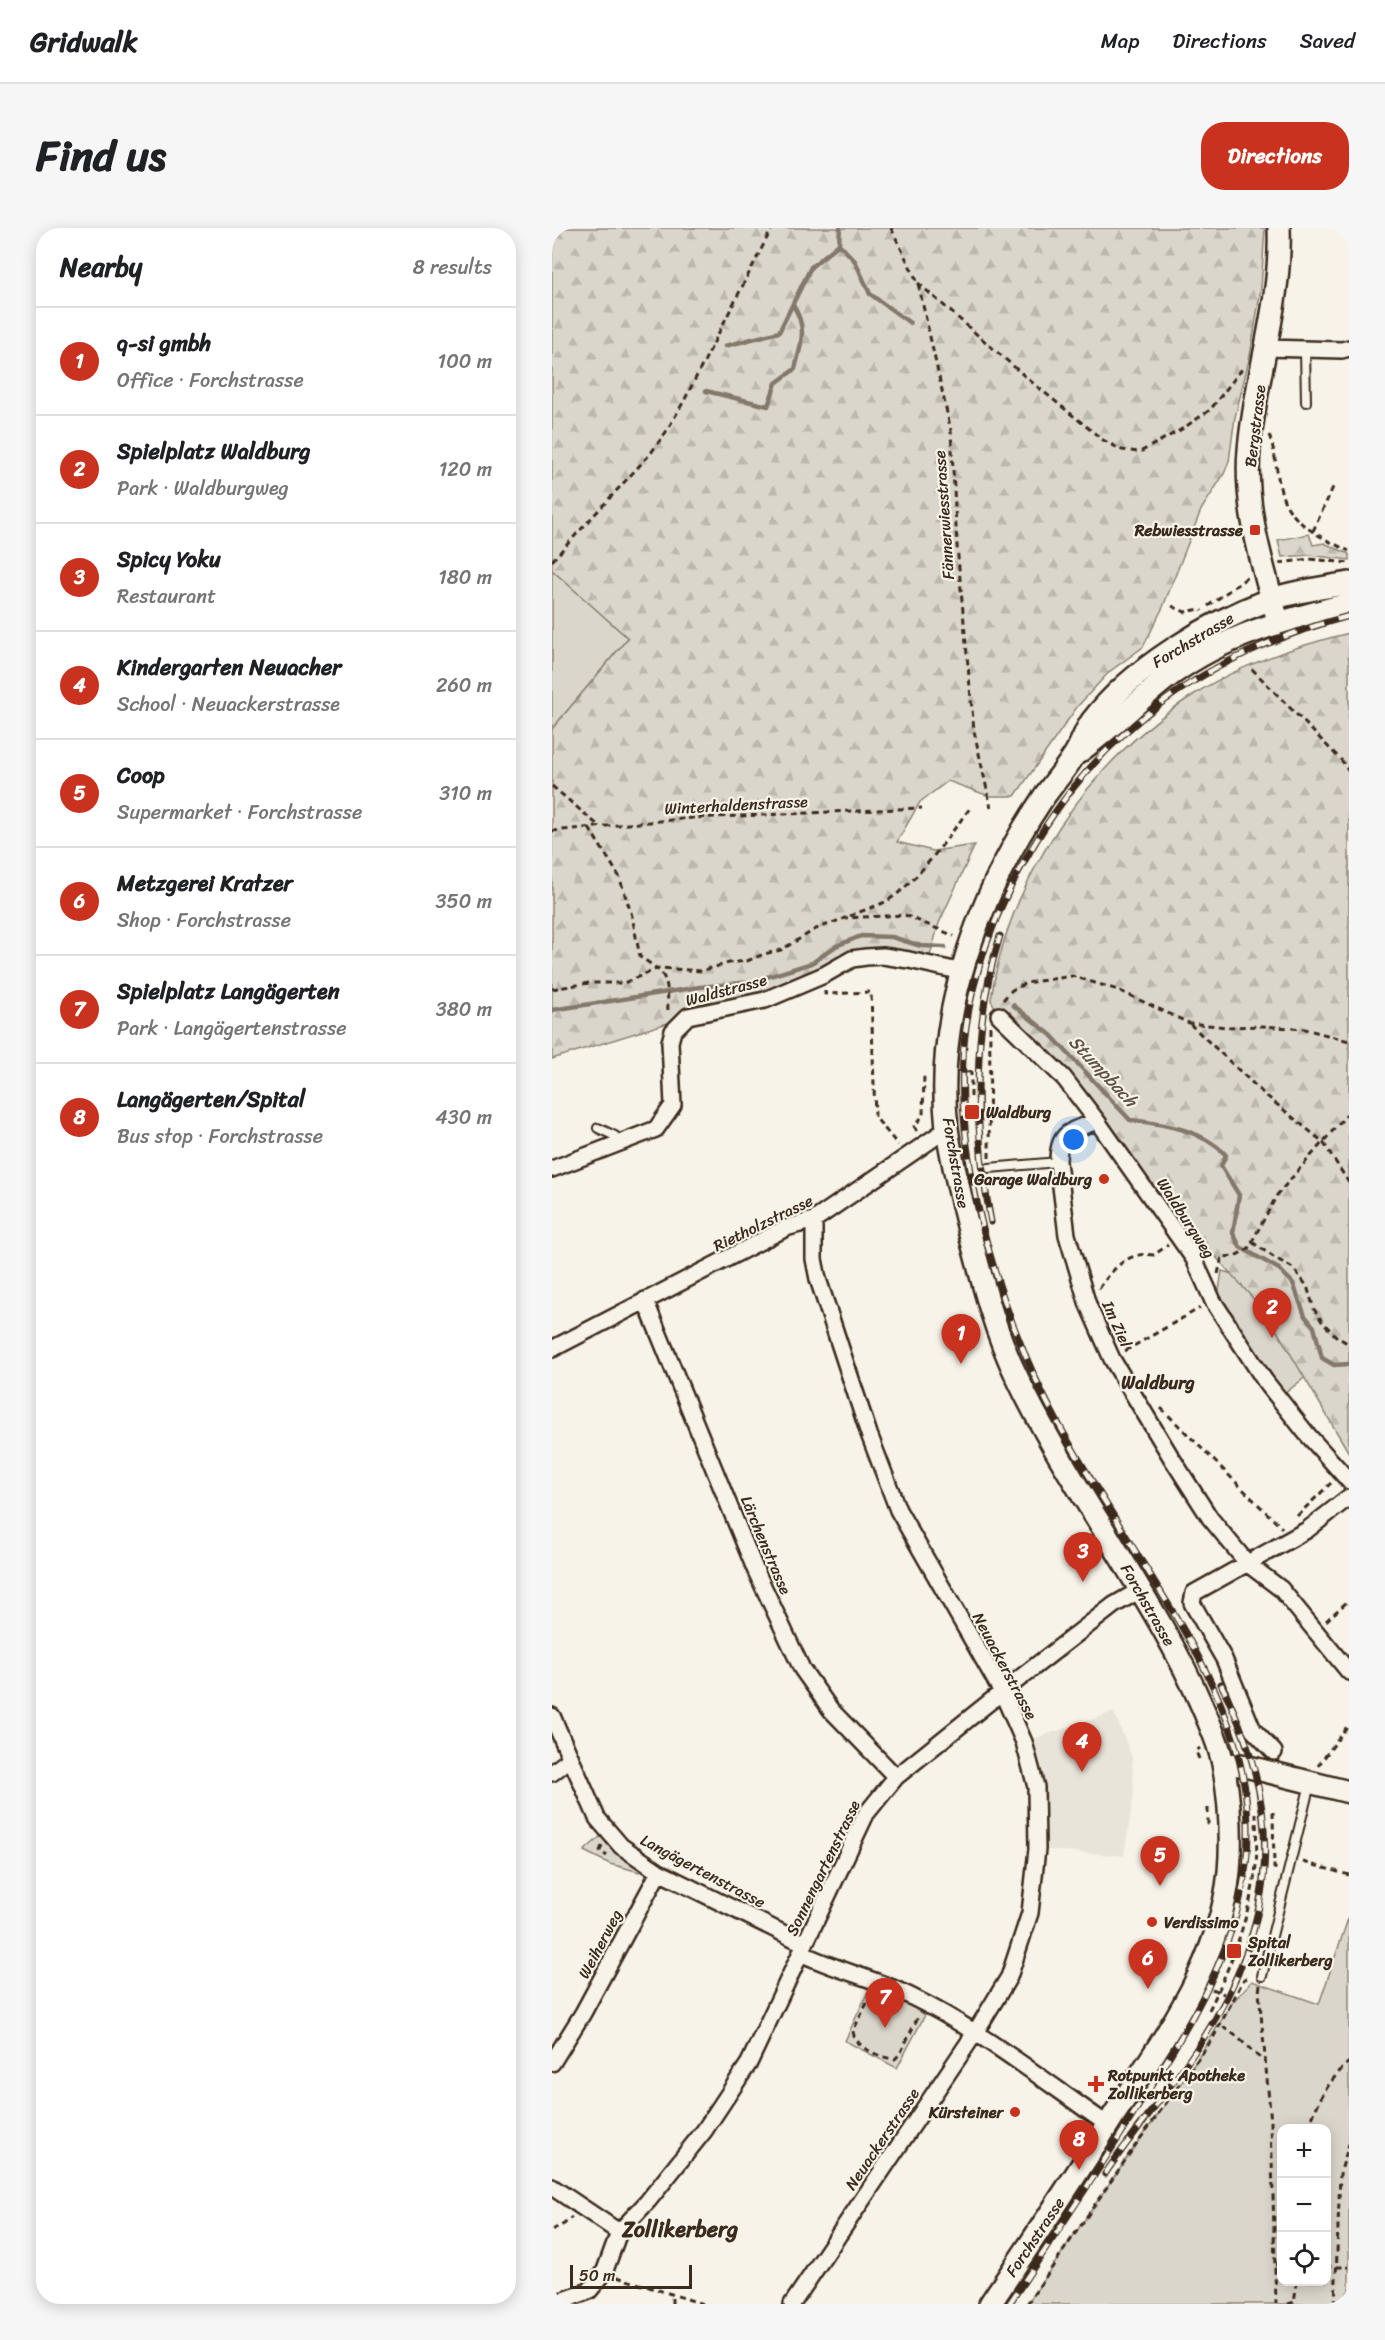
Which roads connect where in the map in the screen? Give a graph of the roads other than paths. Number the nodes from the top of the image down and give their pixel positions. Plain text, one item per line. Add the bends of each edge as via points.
1 (1279, 228) edge
2 (1349, 348) edge
3 (1305, 350) junction
4 (1264, 354) junction
5 (1306, 402) dead end
6 (1349, 583) edge
7 (1272, 599) junction
8 (1349, 604) edge
9 (1278, 621) junction
10 (1076, 754) junction
11 (963, 972) junction
12 (999, 1015) road end
13 (1097, 1121) junction
14 (598, 1128) dead end
15 (947, 1129) junction
16 (620, 1144) junction
17 (1058, 1162) junction
18 (989, 1168) road end
19 (552, 1169) edge
20 (814, 1220) junction
21 (645, 1300) junction
22 (552, 1349) edge
23 (1345, 1477) edge
24 (1349, 1497) edge
25 (1248, 1564) junction
26 (1140, 1590) junction
27 (1349, 1672) edge
28 (1002, 1692) junction
29 (552, 1716) edge
30 (1274, 1752) dead end
31 (571, 1758) junction
32 (1223, 1764) junction
33 (552, 1773) edge
34 (1313, 1775) junction
35 (896, 1777) junction
36 (1349, 1792) edge
37 (659, 1872) junction
38 (803, 1949) junction
39 (1262, 1976) road end
40 (975, 2033) junction
41 (552, 2062) edge
42 (1108, 2125) junction
43 (552, 2187) edge
44 (619, 2232) junction
45 (590, 2298) edge
46 (573, 2300) edge
47 (553, 2304) edge
48 (792, 2304) edge
49 (990, 2304) edge

1 - 4 main road, Bergstrasse via 1278,273
2 - 3 street
3 - 4 street
3 - 5 lane
4 - 7 main road, Bergstrasse via 1249,451 1249,476 1255,530
6 - 7 main road, Forchstrasse
7 - 9 main road, Bergstrasse
7 - 10 main road, Forchstrasse via 1203,631 1150,666 1090,723
8 - 9 main road, Forchstrasse
9 - 10 main road, Forchstrasse via 1218,647 1179,670
10 - 11 main road, Forchstrasse via 1036,808 1005,863
11 - 15 main road, Forchstrasse via 946,1058
11 - 16 street, Waldstrasse via 909,960 852,959 765,1000 688,1016 670,1042 673,1105 656,1129
12 - 13 street, Waldburgweg via 1064,1078
13 - 17 street, Im Ziel via 1071,1130 1062,1138
13 - 23 street, Waldburgweg via 1194,1259 1213,1301 1265,1381
14 - 16 lane via 615,1136
15 - 20 street, Rietholzstrasse
15 - 26 main road, Forchstrasse via 985,1294 1012,1369
16 - 19 street, Waldstrasse
17 - 18 lane
17 - 25 street, Im Ziel via 1066,1234 1088,1305 1112,1359 1210,1518
20 - 21 street, Rietholzstrasse via 786,1228
20 - 28 street, Neuackerstrasse via 818,1279 868,1434 898,1510
21 - 22 street, Rietholzstrasse
21 - 35 street, Lärchenstrasse via 755,1569 802,1669 831,1710
24 - 25 street via 1308,1530
25 - 27 street, Im Ziel via 1281,1589
25 - 30 street via 1194,1593 1192,1603 1224,1659 1253,1730
26 - 28 street, Sonnengartenstrasse via 1114,1605
26 - 32 main road, Forchstrasse via 1191,1682
28 - 35 street, Sonnengartenstrasse
28 - 40 street, Neuackerstrasse via 1024,1742 1035,1787 1035,1884 1009,1977
29 - 31 street, Langägertenstrasse
31 - 33 street
31 - 37 street, Langägertenstrasse via 597,1818 621,1846
32 - 34 main road
32 - 42 main road, Forchstrasse via 1230,1861 1214,1938 1184,2005
34 - 36 main road
34 - 39 lane
35 - 38 street, Sonnengartenstrasse via 866,1814
37 - 38 street, Langägertenstrasse
37 - 41 street, Weiherweg
38 - 40 street, Langägertenstrasse via 819,1962 906,1994
38 - 44 street, Sonnengartenstrasse via 749,2063 704,2131
40 - 42 street, Langägertenstrasse
40 - 48 street, Neuackerstrasse
42 - 49 main road, Forchstrasse
43 - 44 street
44 - 45 street
45 - 46 street
46 - 47 street

